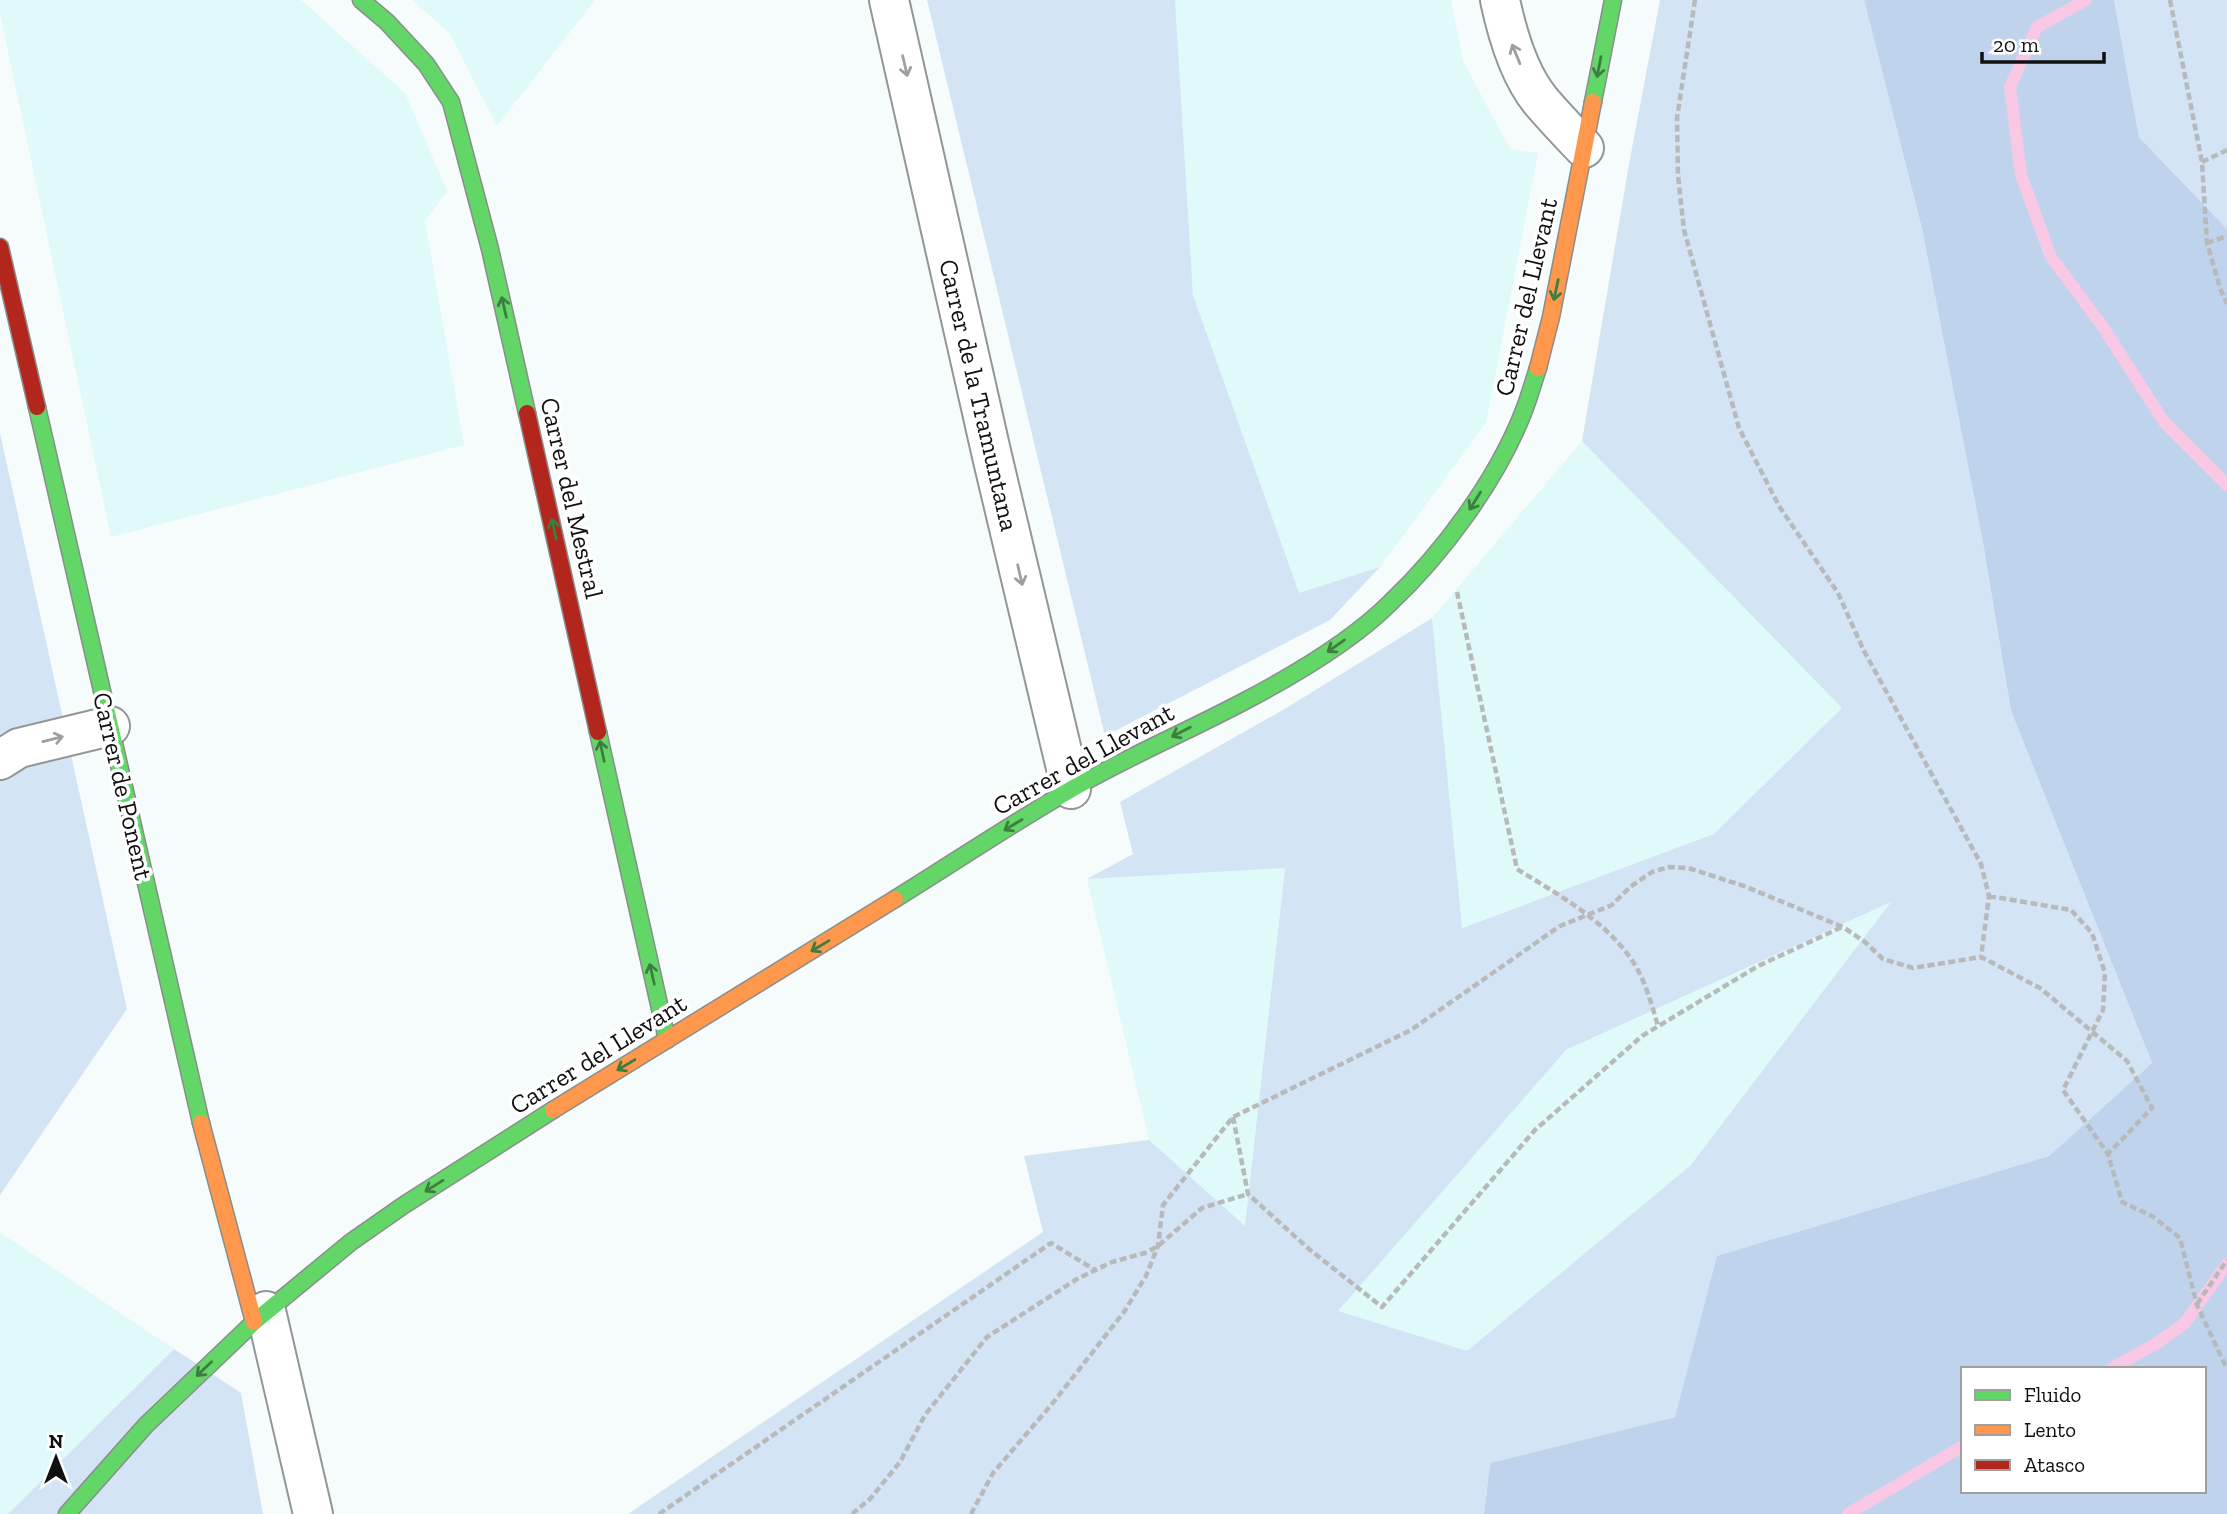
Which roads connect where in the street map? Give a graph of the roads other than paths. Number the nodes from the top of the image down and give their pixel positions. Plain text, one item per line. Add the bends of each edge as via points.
1 (361, 0) edge
2 (889, 0) edge
3 (1500, 0) edge
4 (1613, 0) edge
5 (1584, 148) junction
6 (0, 247) edge
7 (110, 726) junction
8 (0, 760) edge
9 (1071, 789) junction
10 (667, 1040) junction
11 (260, 1317) junction
12 (67, 1514) edge
13 (313, 1514) edge

10 -> 1 street, Carrer del Mestral via 494,263 451,103 426,64
2 -> 9 street, Carrer de la Tramuntana
5 -> 3 street via 1528,81
4 -> 5 street, Carrer del Llevant
5 -> 9 street, Carrer del Llevant via 1539,365 1523,414 1492,474 1446,541 1390,604 1328,651 1243,702
6 - 7 street, Carrer de Ponent
8 -> 7 street via 19,748
7 - 11 street, Carrer de Ponent via 199,1115
9 -> 10 street, Carrer del Llevant
10 -> 11 street, Carrer del Llevant via 404,1205
11 -> 12 street, Carrer del Llevant via 146,1425
11 - 13 street, Carrer de Ponent

